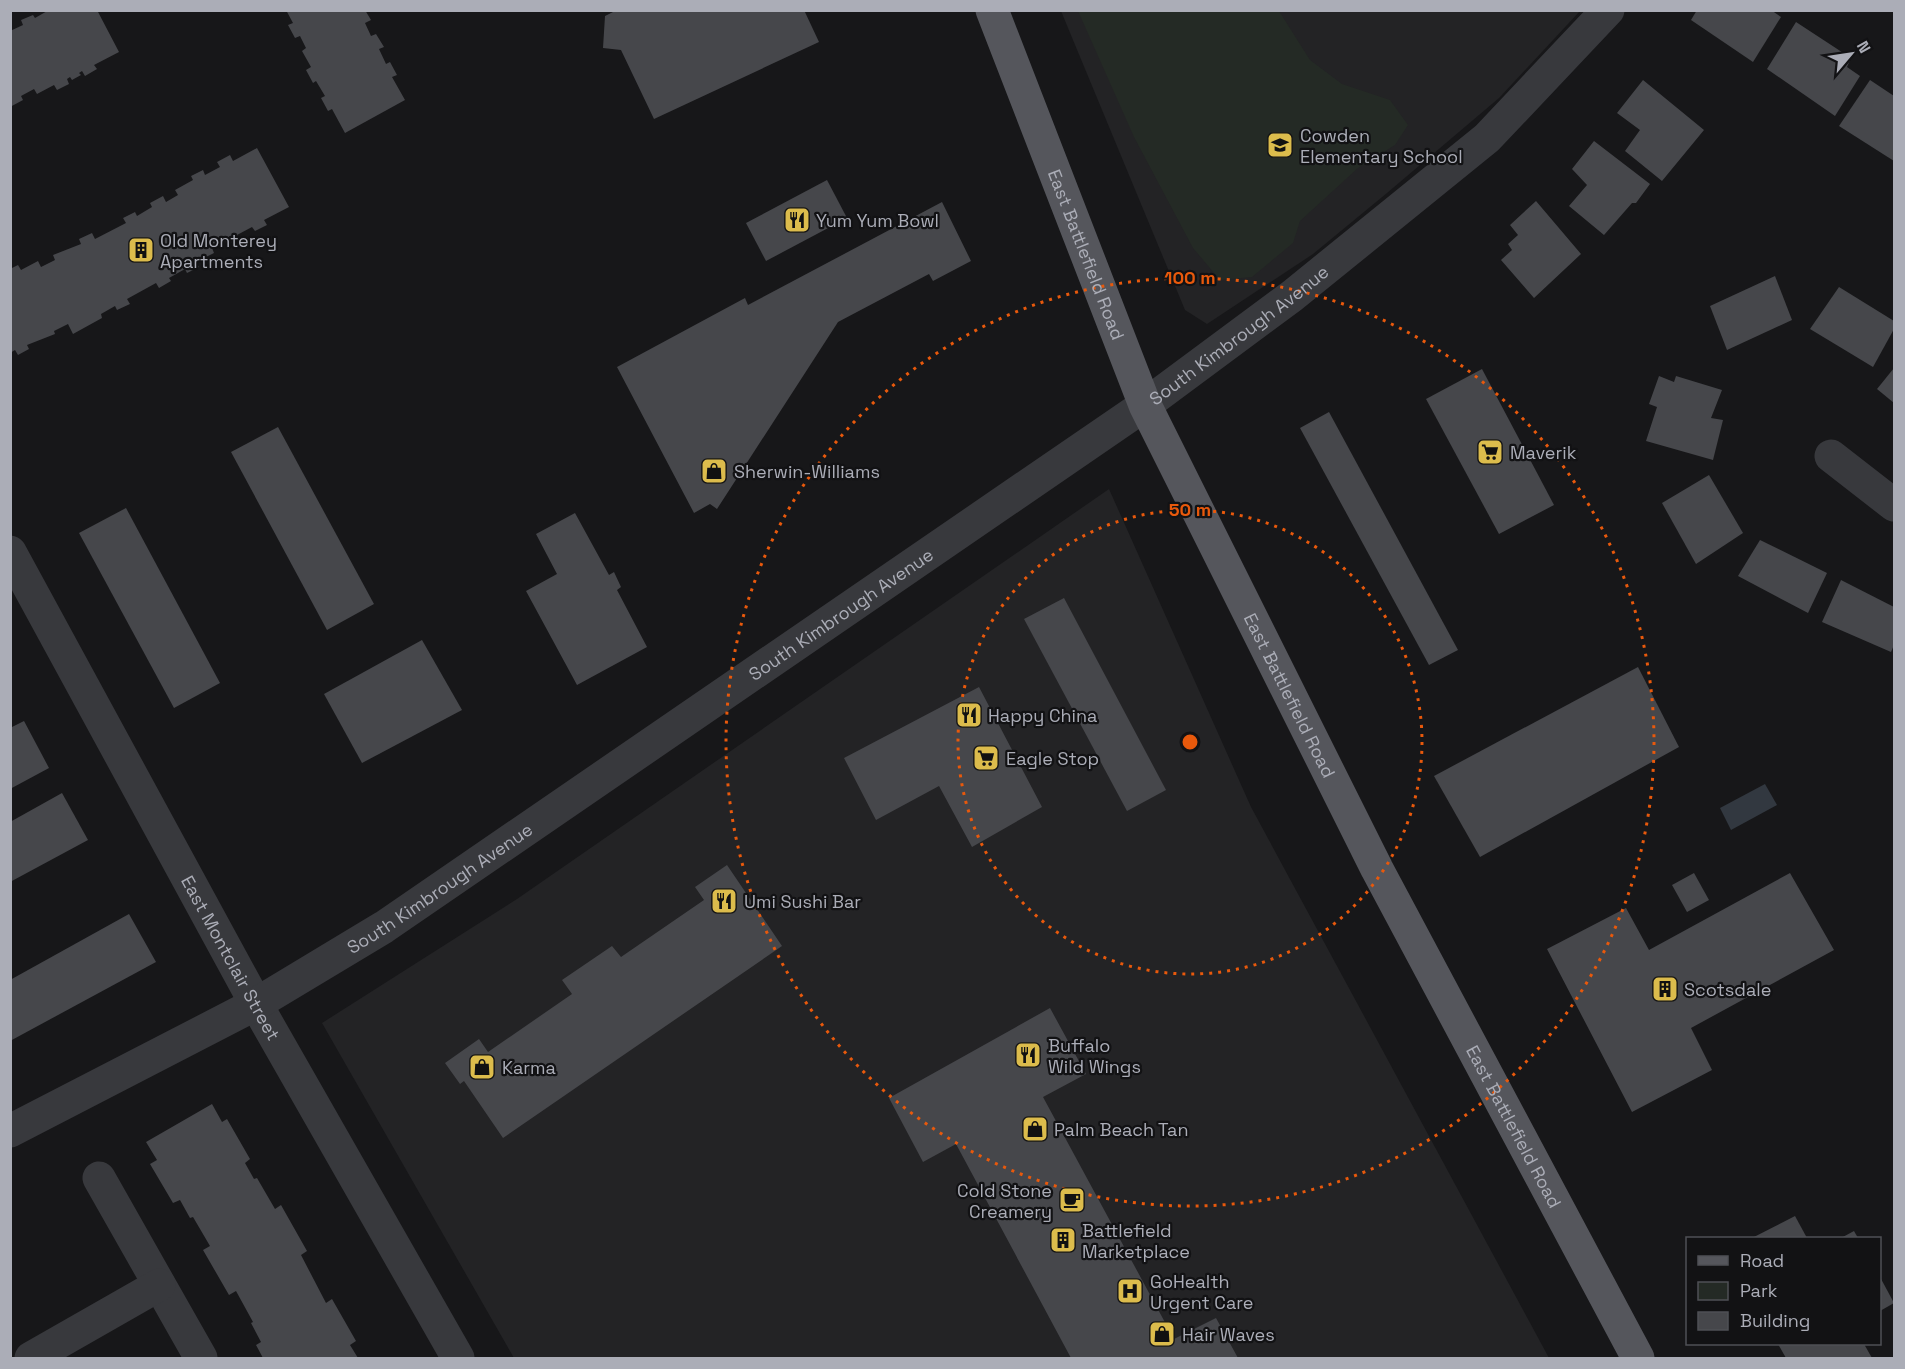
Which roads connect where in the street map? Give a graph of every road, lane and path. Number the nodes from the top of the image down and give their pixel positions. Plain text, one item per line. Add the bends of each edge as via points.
1 (992, 10) edge
2 (1608, 10) edge
3 (1145, 405) junction
4 (1831, 456) dead end
5 (1894, 506) edge
6 (10, 552) edge
7 (256, 1004) junction
8 (10, 1131) edge
9 (99, 1178) dead end
10 (159, 1285) junction
11 (31, 1359) edge
12 (201, 1359) edge
13 (458, 1359) edge
14 (1638, 1359) edge

1 - 3 main road, East Battlefield Road
2 - 3 street, South Kimbrough Avenue via 1487,138 1292,296
3 - 7 street, South Kimbrough Avenue via 433,894
3 - 14 main road, East Battlefield Road via 1377,870
4 - 5 street
6 - 7 street, East Montclair Street
7 - 8 street, South Kimbrough Avenue
7 - 13 street, East Montclair Street
9 - 10 street
10 - 11 street
10 - 12 street

